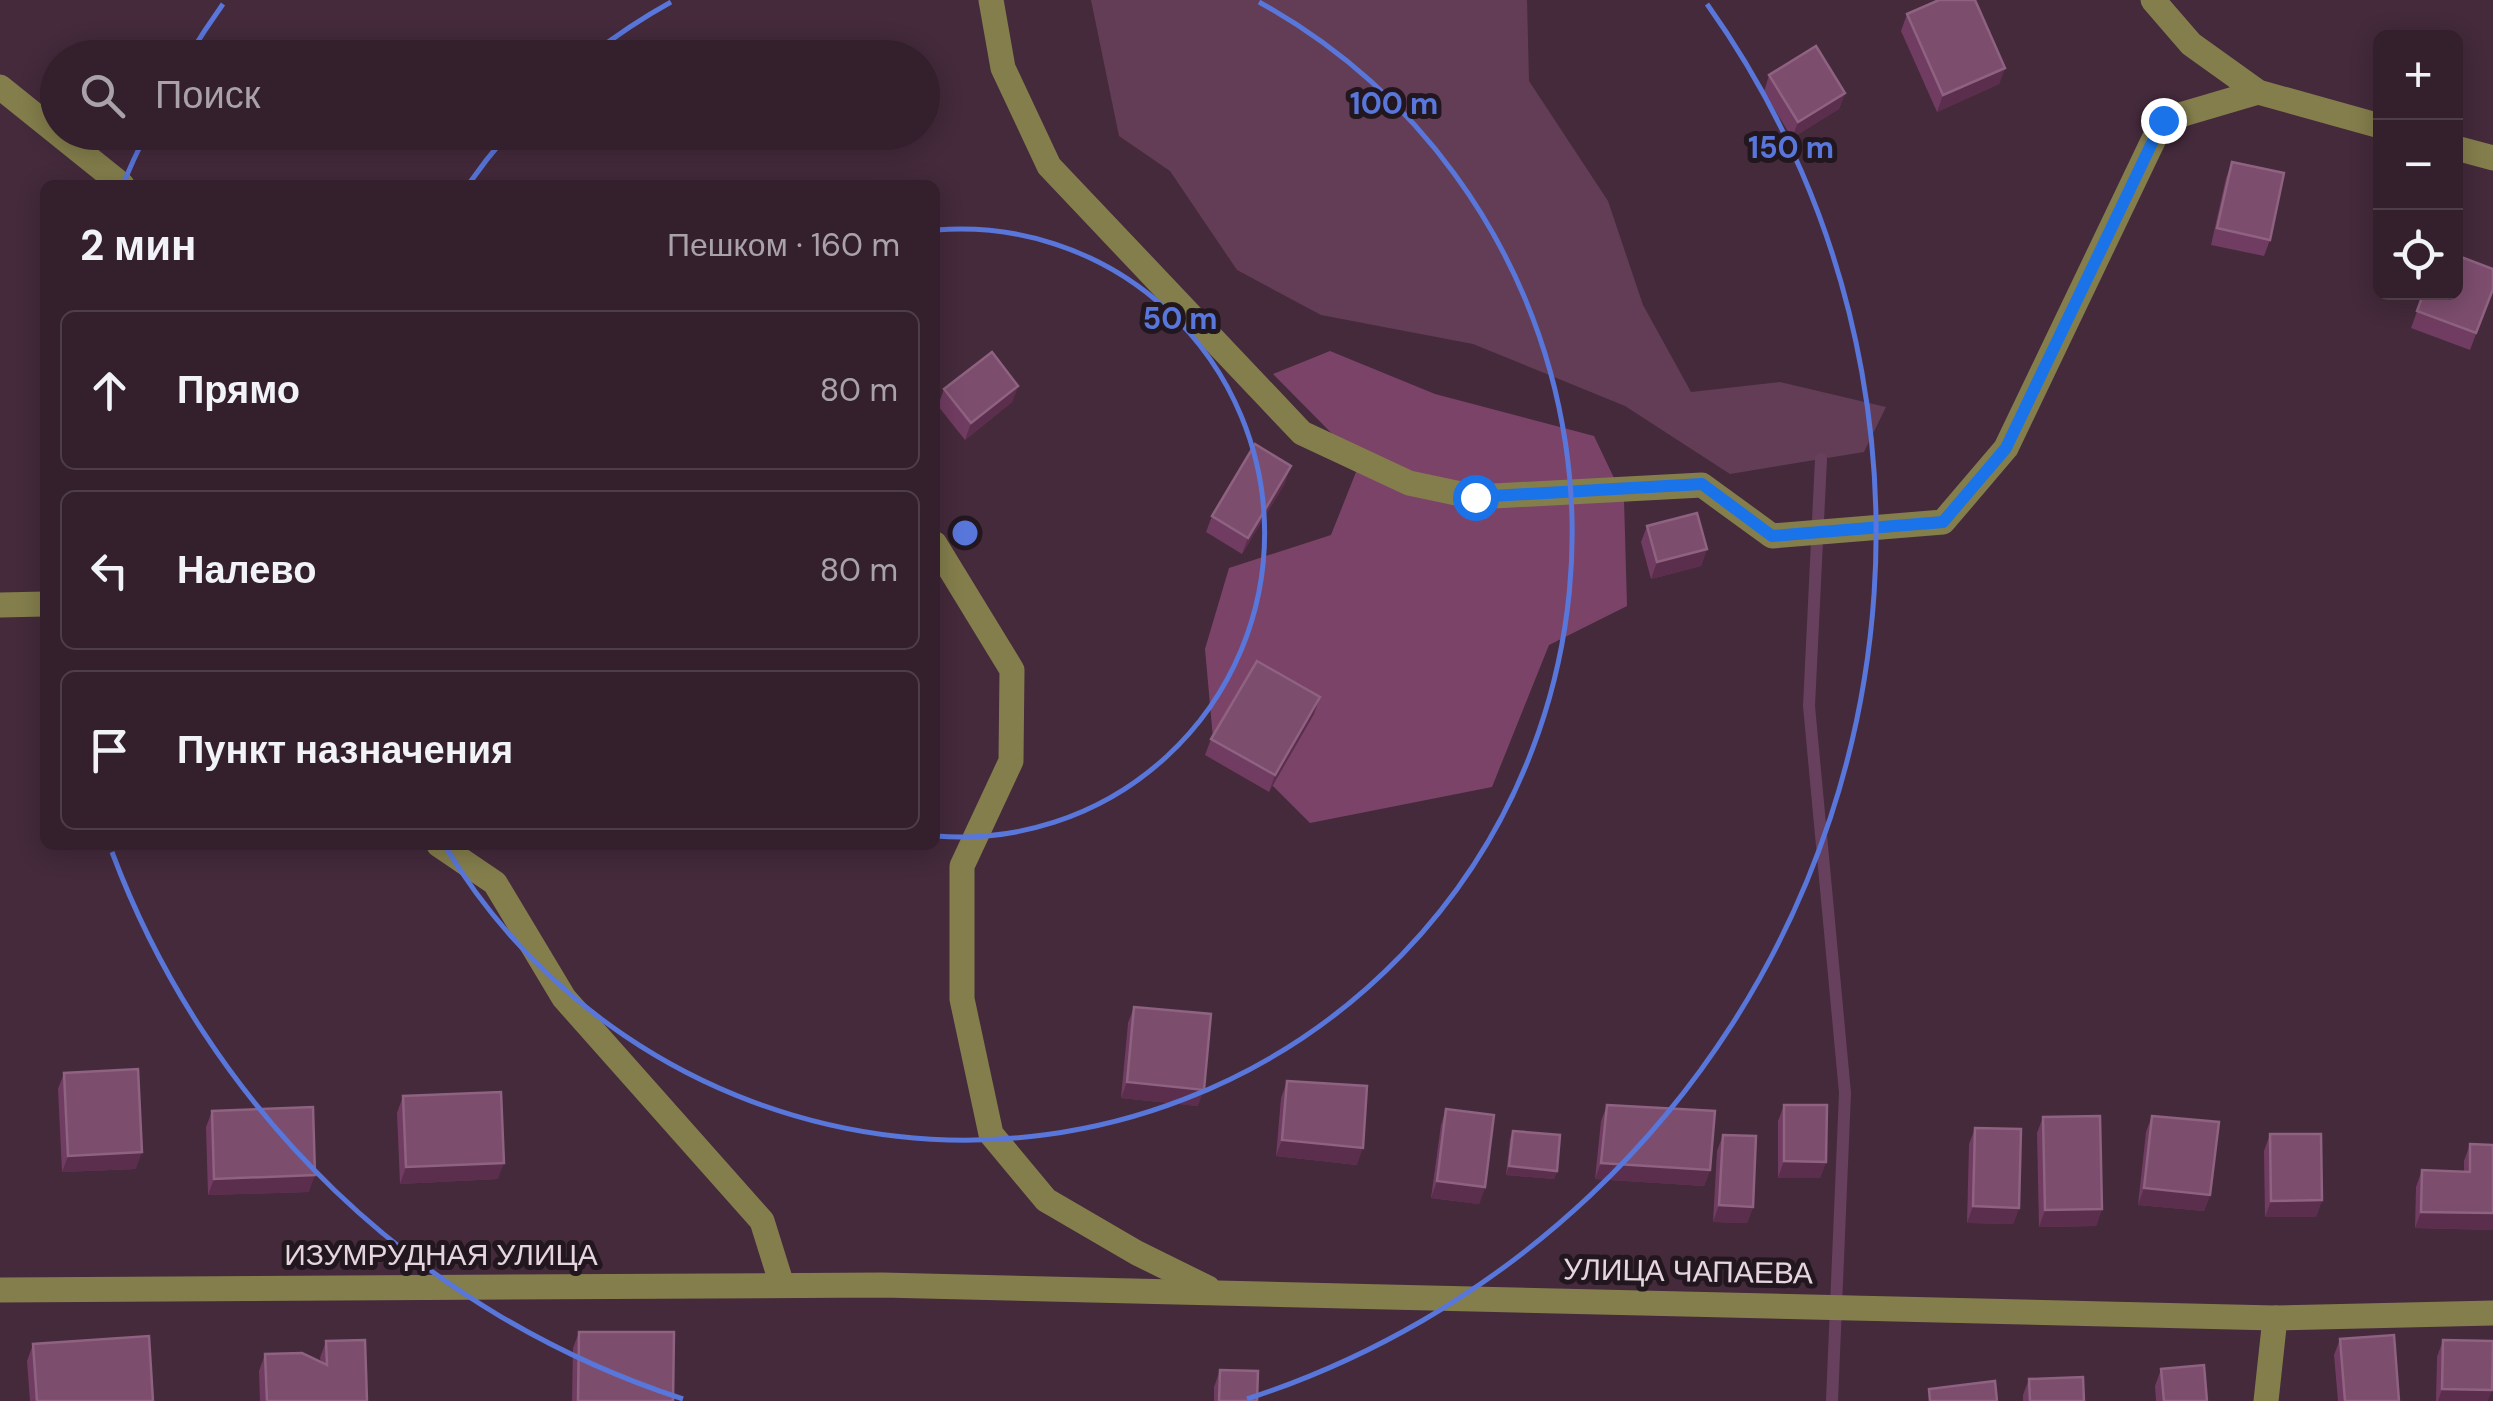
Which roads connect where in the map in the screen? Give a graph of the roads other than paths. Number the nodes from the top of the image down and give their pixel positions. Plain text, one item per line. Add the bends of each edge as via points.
1 (990, 0) edge
2 (2154, 0) edge
3 (0, 87) edge
4 (2258, 92) junction
5 (40, 119) edge
6 (2373, 124) edge
7 (78, 150) edge
8 (2463, 150) edge
9 (2493, 158) edge
10 (116, 180) edge
11 (940, 552) edge
12 (0, 604) edge
13 (40, 604) edge
14 (446, 850) edge
15 (882, 1284) joint
16 (782, 1285) junction
17 (0, 1290) edge
18 (1217, 1292) junction
19 (2493, 1313) edge
20 (2274, 1318) junction
21 (2266, 1401) edge

1 - 4 street via 1003,68 1049,166 1302,433 1409,483 1475,497 1702,484 1772,536 1943,522 2006,448 2163,120
2 - 4 street via 2192,44
3 - 5 street
4 - 6 street
7 - 10 street
8 - 9 street
11 - 18 street via 1012,670 1011,761 962,866 962,999 990,1134 1046,1200
12 - 13 street
14 - 16 street via 495,883 564,998 762,1221
15 - 16 street, ИЗУМРУДНАЯ УЛИЦА
15 - 18 street, УЛИЦА ЧАПАЕВА
16 - 17 street, ИЗУМРУДНАЯ УЛИЦА
18 - 20 street, УЛИЦА ЧАПАЕВА
19 - 20 street, УЛИЦА ЧАПАЕВА
20 - 21 street

